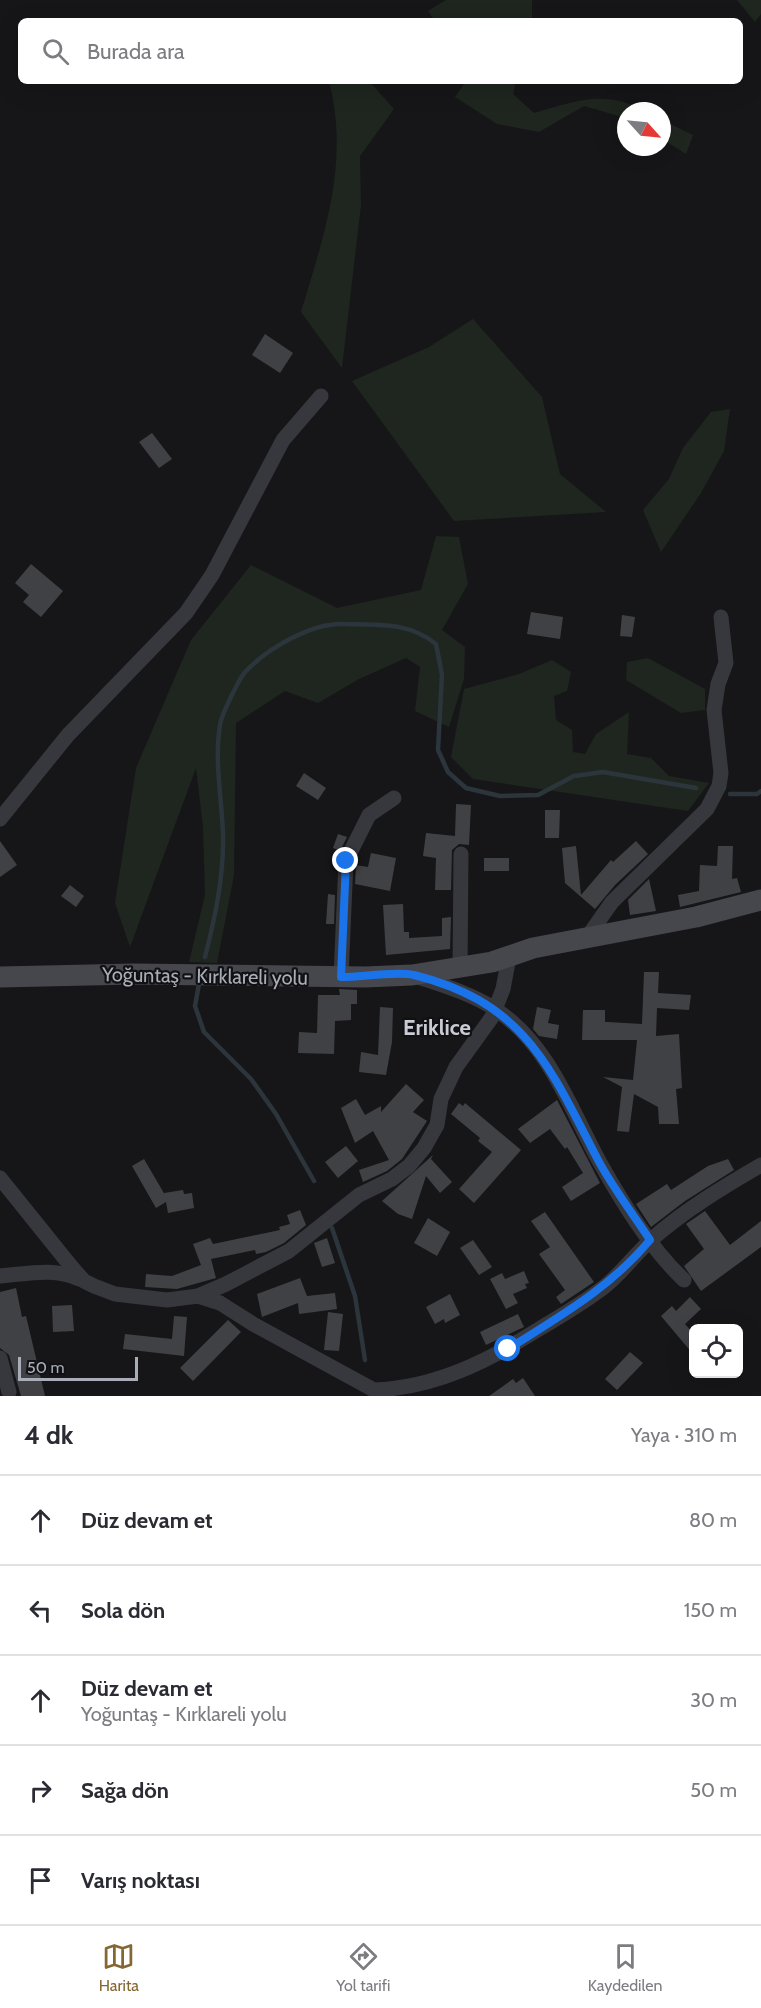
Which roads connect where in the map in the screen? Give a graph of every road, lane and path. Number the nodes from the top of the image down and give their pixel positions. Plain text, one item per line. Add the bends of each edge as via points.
1 (321, 396) dead end
2 (721, 617) dead end
3 (394, 798) dead end
4 (0, 819) edge
5 (461, 854) dead end
6 (761, 900) edge
7 (588, 936) junction
8 (509, 957) junction
9 (460, 969) junction
10 (412, 975) junction
11 (0, 977) edge
12 (341, 977) junction
13 (495, 1009) junction
14 (761, 1165) edge
15 (0, 1178) edge
16 (650, 1240) junction
17 (0, 1276) edge
18 (684, 1280) dead end
19 (84, 1281) junction
20 (198, 1296) junction
21 (0, 1358) edge
22 (9, 1392) dead end
23 (375, 1393) edge

1 - 4 street via 283,440 212,575 186,613 68,735
2 - 7 street via 726,663 714,710 719,786 707,809 612,902
3 - 12 street via 369,815 346,861
5 - 9 street
6 - 7 street, Yoğuntaş - Kırklareli yolu via 696,917
7 - 8 street, Yoğuntaş - Kırklareli yolu
8 - 9 street, Yoğuntaş - Kırklareli yolu
8 - 13 street
9 - 10 street, Yoğuntaş - Kırklareli yolu
10 - 12 street, Yoğuntaş - Kırklareli yolu
10 - 13 street via 467,994
11 - 12 street, Yoğuntaş - Kırklareli yolu via 134,974
13 - 16 street via 520,1029 543,1057 600,1162
13 - 20 street via 480,1037 456,1067 441,1099 437,1125 408,1166 392,1179 359,1195 289,1251
14 - 16 street via 708,1197
15 - 19 street
16 - 18 street
16 - 23 street via 629,1266 604,1287 508,1349 450,1375
17 - 19 street via 53,1272
19 - 20 street via 115,1294 167,1300
20 - 23 street via 220,1303
21 - 22 street

